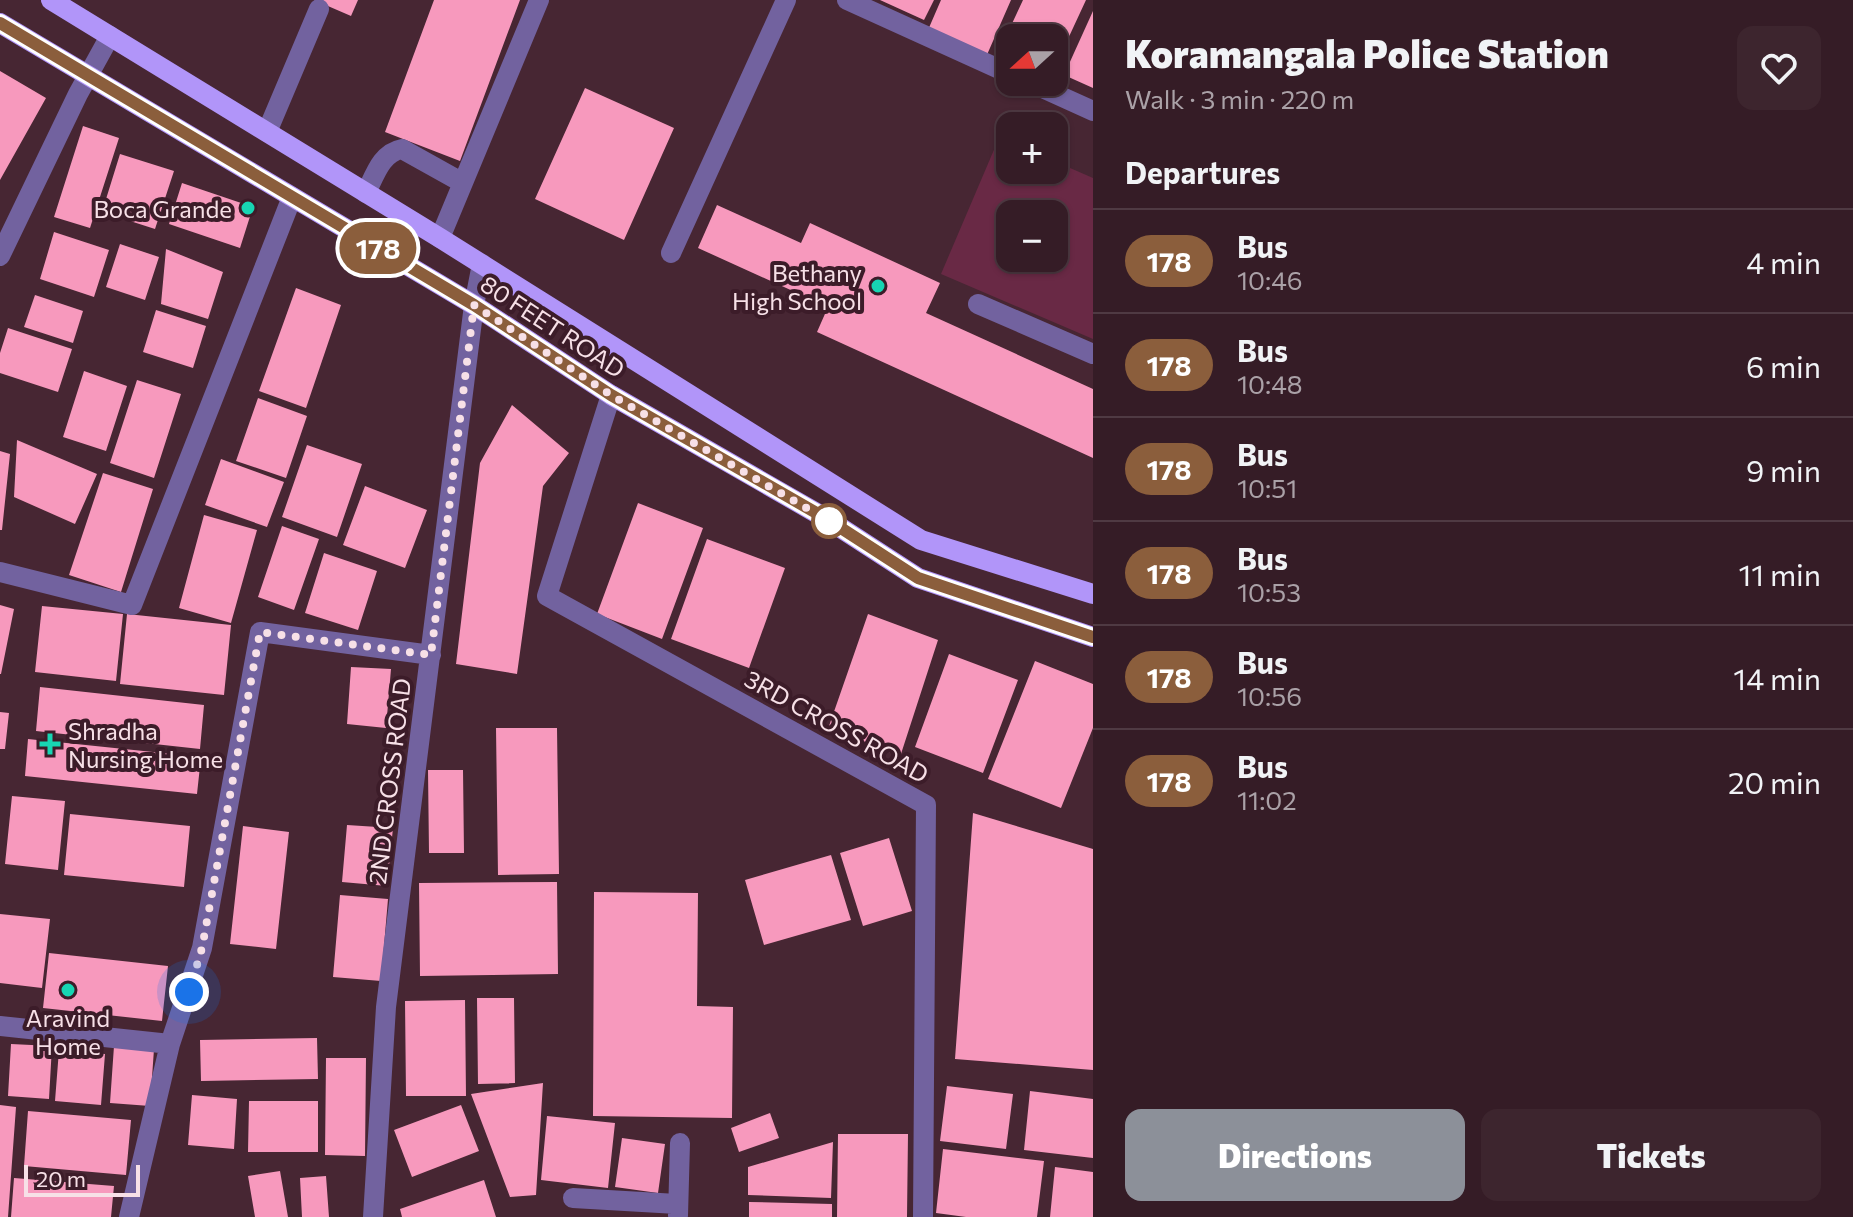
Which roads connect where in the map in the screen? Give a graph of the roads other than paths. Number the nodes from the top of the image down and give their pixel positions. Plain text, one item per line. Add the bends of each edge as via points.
1 (51, 0) edge
2 (539, 0) edge
3 (786, 0) edge
4 (847, 0) edge
5 (319, 9) dead end
6 (0, 23) edge
7 (110, 36) junction
8 (996, 68) edge
9 (87, 76) junction
10 (1060, 96) edge
11 (1093, 111) edge
12 (267, 132) junction
13 (463, 183) junction
14 (366, 193) junction
15 (292, 197) junction
16 (440, 238) junction
17 (671, 253) dead end
18 (0, 256) edge
19 (482, 264) junction
20 (978, 304) dead end
21 (474, 305) junction
22 (1093, 354) edge
23 (611, 395) junction
24 (0, 572) edge
25 (1093, 594) edge
26 (1093, 637) edge
27 (431, 655) junction
28 (0, 1026) edge
29 (170, 1044) junction
30 (680, 1143) dead end
31 (573, 1198) dead end
32 (678, 1210) edge
33 (129, 1217) edge
34 (373, 1217) edge
35 (923, 1217) edge

1 - 7 main road, 80 FEET ROAD
2 - 13 street
3 - 17 street
4 - 8 street
5 - 12 street
6 - 9 main road, 80 FEET ROAD
7 - 9 street
7 - 12 main road, 80 FEET ROAD
9 - 15 main road, 80 FEET ROAD
9 - 18 street
10 - 11 street
12 - 14 main road, 80 FEET ROAD
13 - 14 street via 402,149 381,163
13 - 16 street
14 - 16 main road, 80 FEET ROAD
15 - 21 main road, 80 FEET ROAD
15 - 24 street via 132,605
16 - 19 main road, 80 FEET ROAD
19 - 21 street, 2ND CROSS ROAD
19 - 25 main road, 80 FEET ROAD via 921,540
20 - 22 street
21 - 23 main road, 80 FEET ROAD
21 - 27 street, 2ND CROSS ROAD
23 - 26 main road, 80 FEET ROAD via 827,519 918,578
23 - 35 street, 3RD CROSS ROAD via 547,596 926,805
27 - 29 street via 260,632 202,948
27 - 34 street, 2ND CROSS ROAD via 386,1007
28 - 29 street
29 - 33 street
30 - 32 street
31 - 32 street

